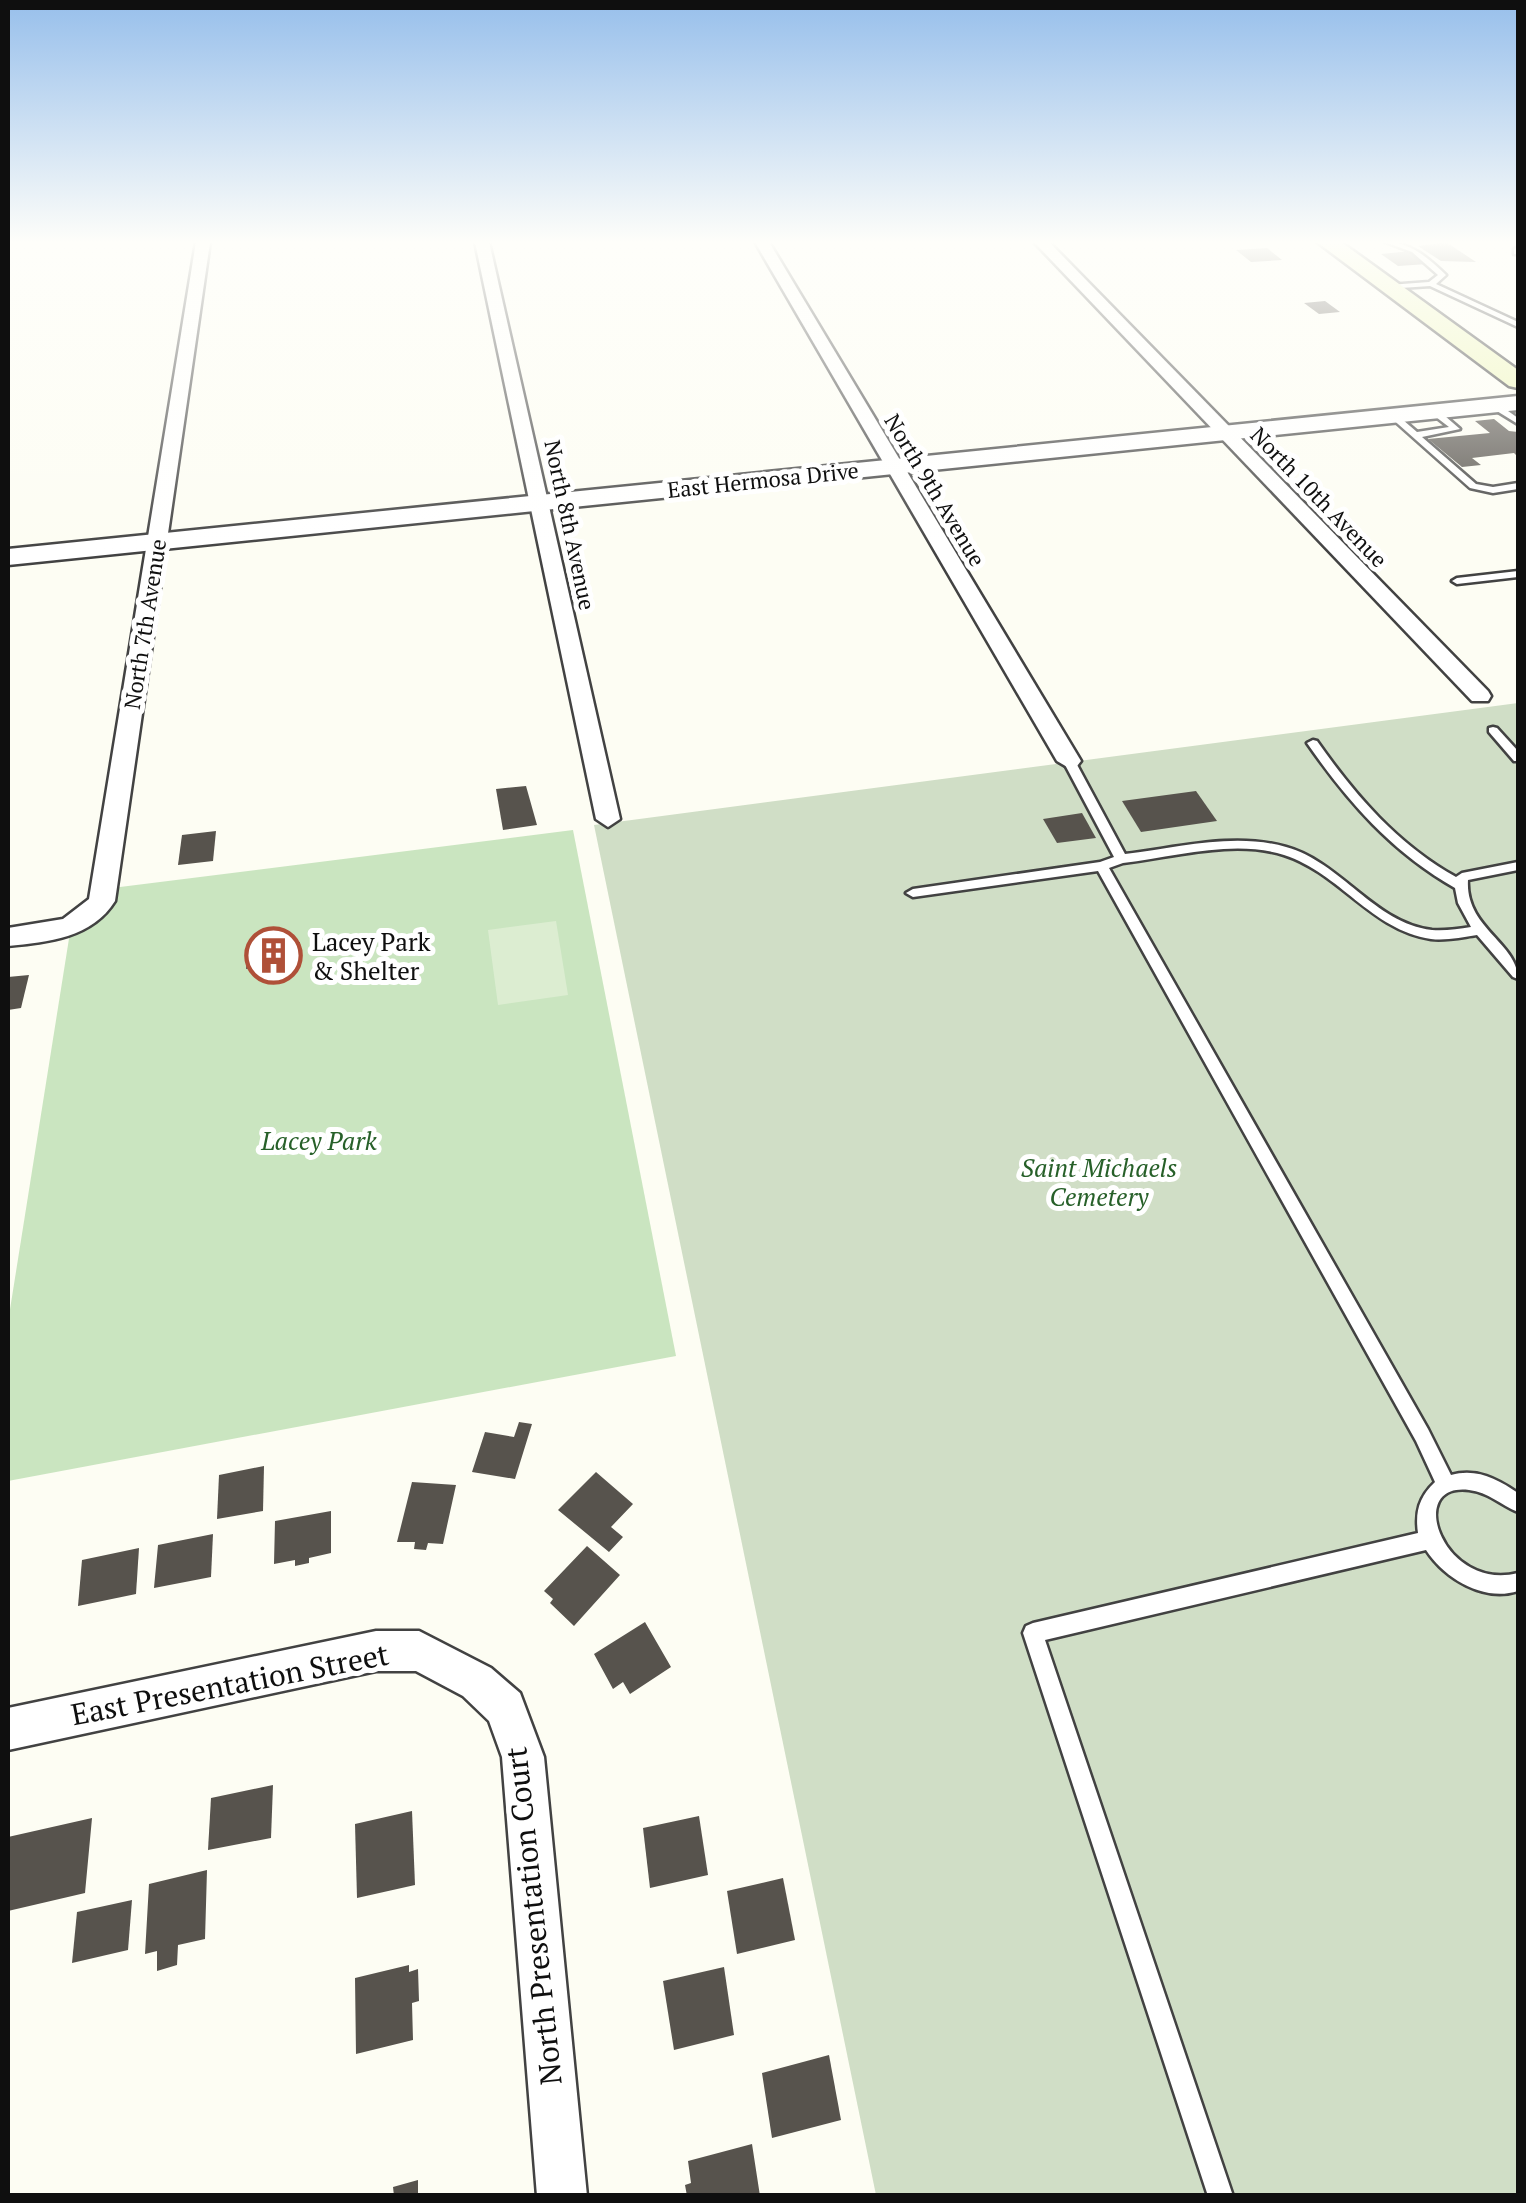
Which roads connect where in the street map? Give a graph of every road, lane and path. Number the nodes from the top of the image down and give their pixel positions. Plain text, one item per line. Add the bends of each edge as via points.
1 (188, 345) edge
2 (504, 345) edge
3 (822, 345) edge
4 (1141, 345) edge
5 (1468, 345) edge
6 (1518, 381) edge
7 (1507, 405) edge
8 (1435, 412) junction
9 (1393, 416) junction
10 (1518, 422) edge
11 (1226, 433) junction
12 (1414, 436) junction
13 (894, 467) junction
14 (1518, 486) edge
15 (539, 503) junction
16 (158, 542) junction
17 (8, 557) edge
18 (1518, 574) edge
19 (1457, 581) dead end
20 (1480, 696) dead end
21 (1493, 730) dead end
22 (1313, 743) dead end
23 (1518, 758) edge
24 (1069, 761) joint
25 (608, 819) dead end
26 (1121, 859) junction
27 (1102, 866) junction
28 (1518, 866) edge
29 (1460, 885) junction
30 (914, 892) dead end
31 (1483, 930) junction
32 (8, 937) edge
33 (1518, 974) edge
34 (1445, 1482) junction
35 (1518, 1503) edge
36 (1430, 1540) junction
37 (1516, 1588) edge
38 (450, 1665) joint
39 (8, 1729) edge
40 (562, 2196) edge
41 (1220, 2196) edge

1 - 16 street, North 7th Avenue
2 - 15 street, North 8th Avenue
3 - 13 street, North 9th Avenue
4 - 11 street, North 10th Avenue
5 - 6 main road
7 - 8 street, East Hermosa Drive
7 - 10 lane
8 - 9 street, East Hermosa Drive
8 - 12 lane via 1456,429
9 - 11 street, East Hermosa Drive
9 - 12 lane
11 - 13 street, East Hermosa Drive
11 - 20 street, North 10th Avenue
12 - 14 lane via 1473,486
13 - 15 street, East Hermosa Drive
13 - 24 street, North 9th Avenue
15 - 16 street, East Hermosa Drive
15 - 25 street, North 8th Avenue
16 - 17 street, East Hermosa Drive
16 - 32 street, North 7th Avenue via 102,901 71,926
18 - 19 lane
21 - 23 lane
22 - 29 lane via 1367,816 1408,853
24 - 26 lane
26 - 27 lane
26 - 31 lane via 1251,846 1285,850 1396,924 1430,934
27 - 30 lane
27 - 34 lane
28 - 29 lane via 1476,872
29 - 31 lane via 1464,906
31 - 33 lane
34 - 35 lane via 1480,1481
34 - 36 lane via 1425,1505
36 - 37 lane via 1456,1570
36 - 41 lane via 1033,1633
38 - 39 street, East Presentation Street via 419,1650 376,1651
38 - 40 street, North Presentation Court via 505,1708 523,1757

